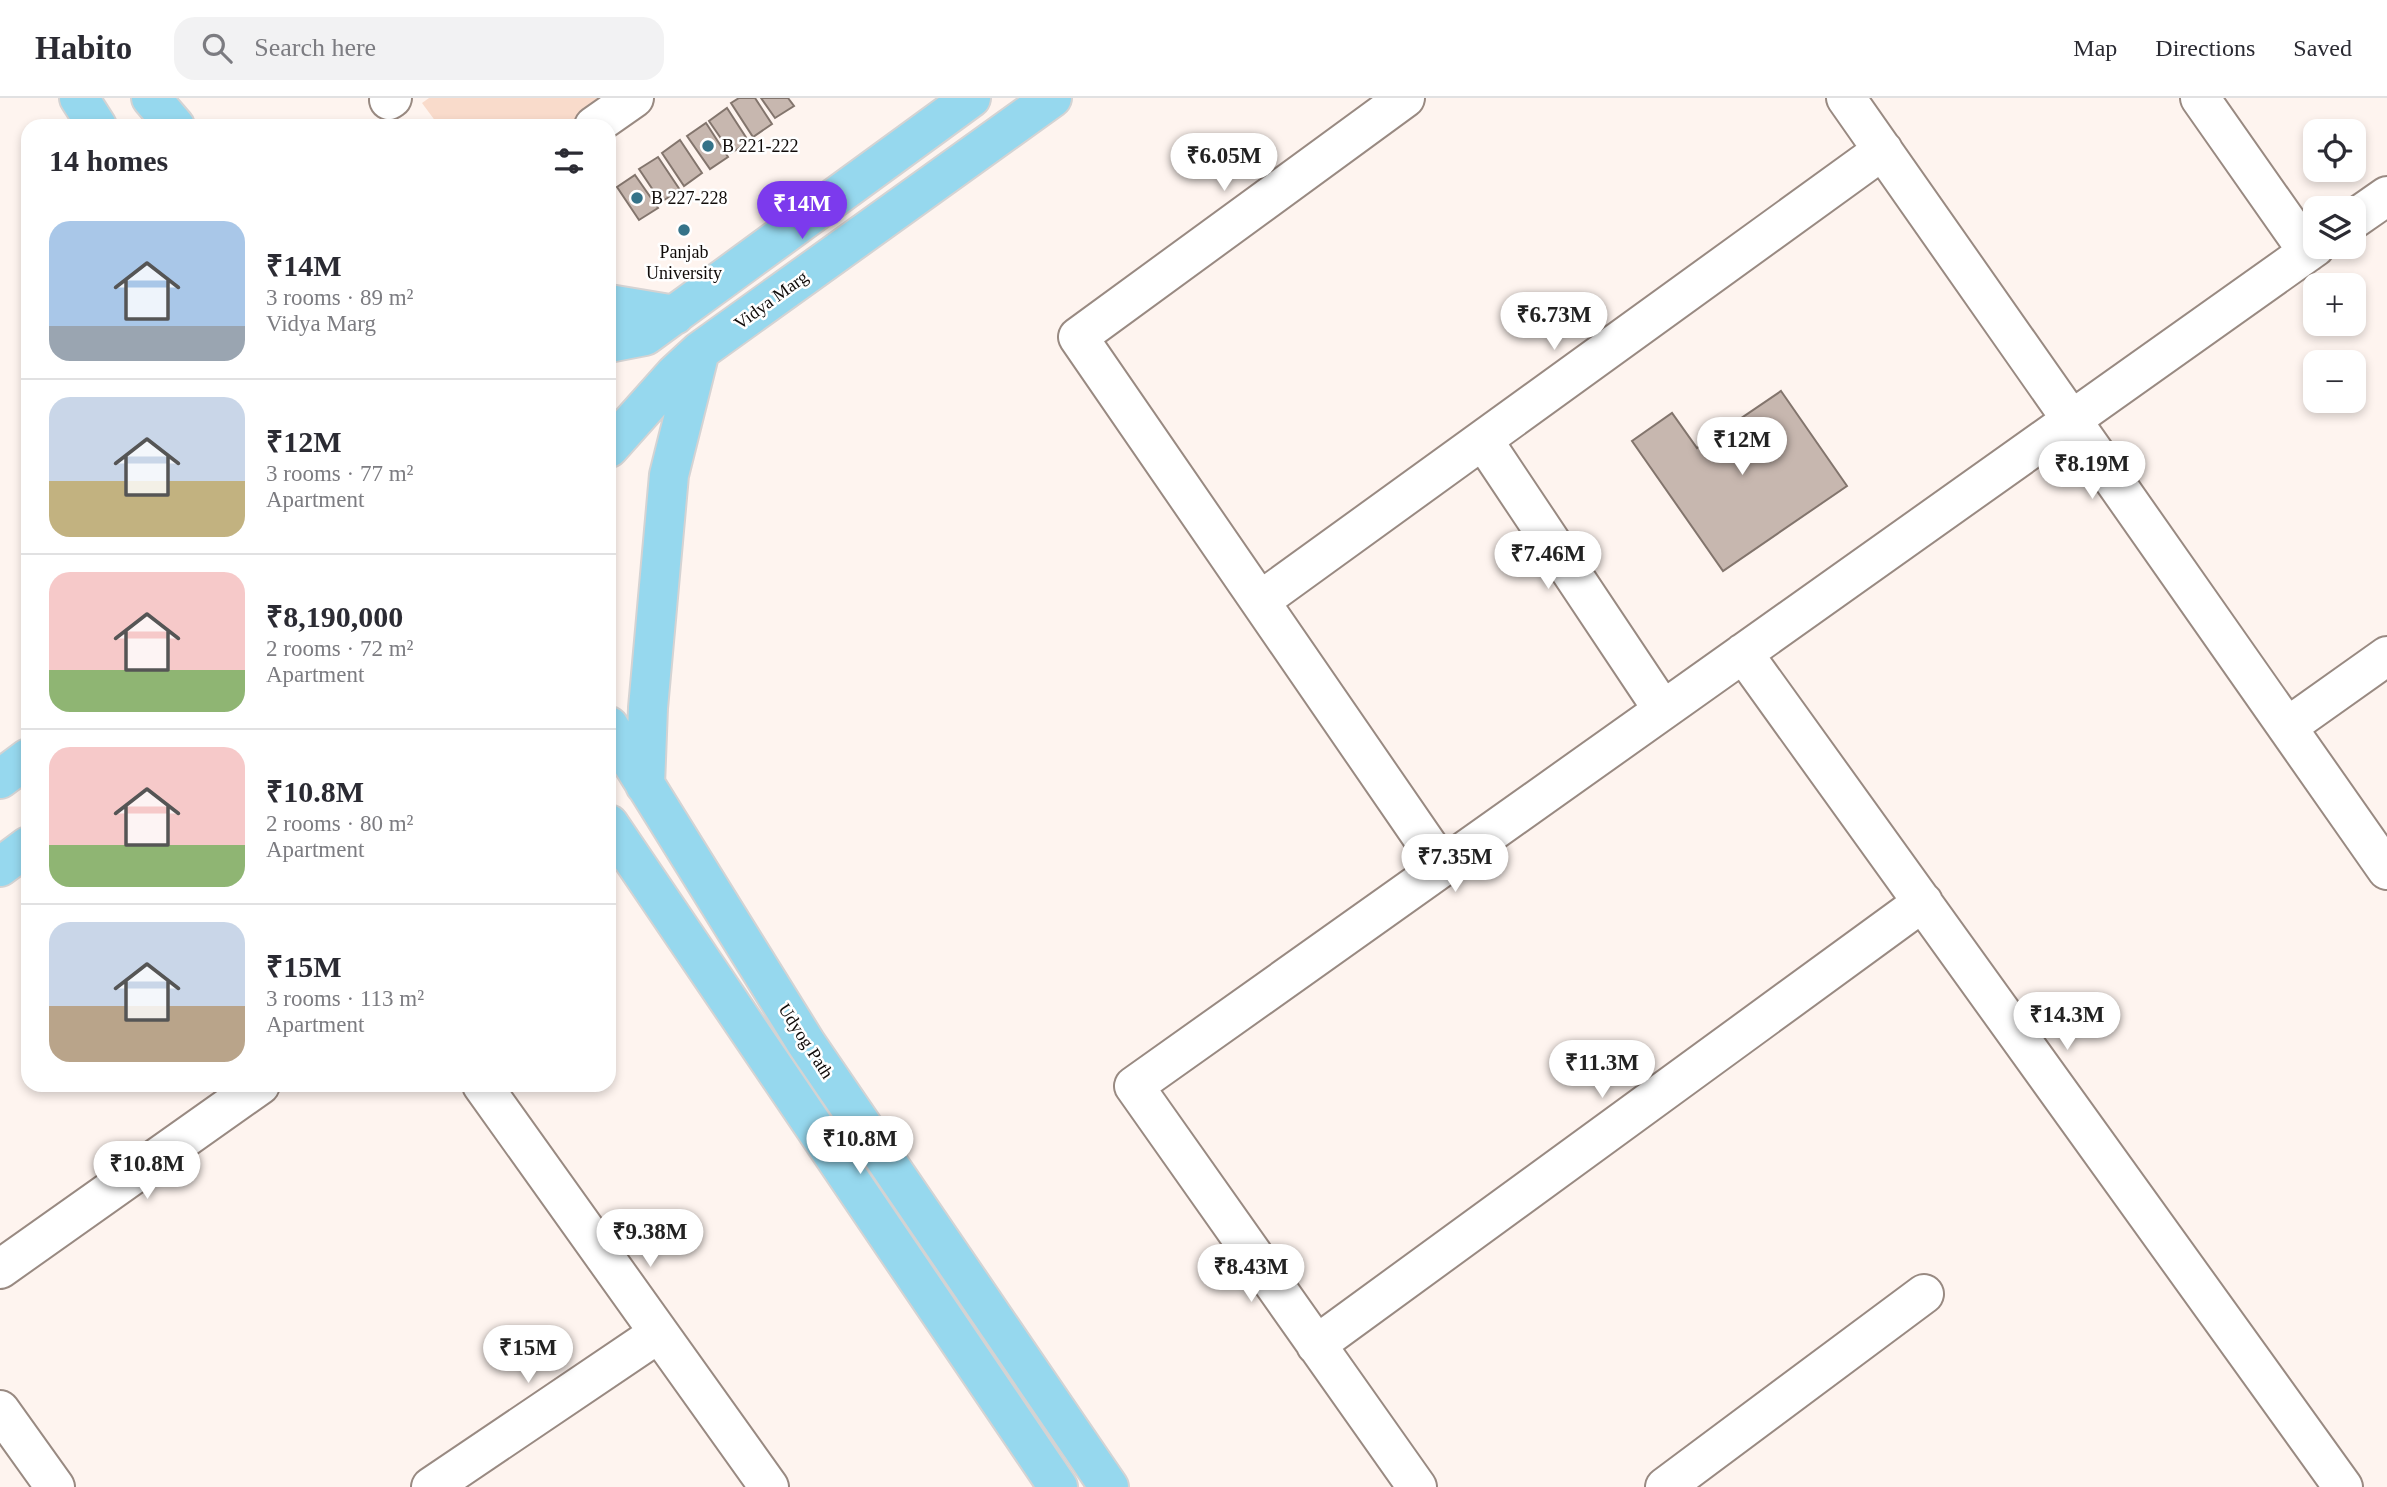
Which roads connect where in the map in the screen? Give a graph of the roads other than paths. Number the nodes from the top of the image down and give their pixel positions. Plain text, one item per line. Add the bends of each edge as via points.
1 (79, 98) edge
2 (151, 98) edge
3 (634, 98) edge
4 (971, 98) edge
5 (1052, 98) edge
6 (1405, 98) edge
7 (1846, 98) edge
8 (2200, 98) edge
9 (92, 119) edge
10 (169, 119) edge
11 (604, 119) edge
12 (1883, 150) junction
13 (2387, 196) edge
14 (2366, 211) edge
15 (2303, 237) edge
16 (2303, 255) edge
17 (616, 305) edge
18 (675, 315) junction
19 (616, 342) edge
20 (700, 351) junction
21 (2071, 420) junction
22 (616, 440) edge
23 (1483, 440) junction
24 (1260, 601) junction
25 (1743, 653) junction
26 (2387, 656) edge
27 (1663, 710) junction
28 (2287, 727) junction
29 (616, 737) edge
30 (21, 763) edge
31 (0, 779) edge
32 (645, 785) junction
33 (616, 834) edge
34 (21, 851) edge
35 (1442, 866) junction
36 (0, 867) edge
37 (2387, 870) edge
38 (1923, 902) junction
39 (250, 1092) edge
40 (487, 1092) edge
41 (0, 1269) edge
42 (1924, 1294) dead end
43 (659, 1333) junction
44 (1317, 1345) junction
45 (0, 1410) edge
46 (55, 1487) edge
47 (430, 1487) edge
48 (769, 1487) edge
49 (1058, 1487) edge
50 (1108, 1487) edge
51 (1417, 1487) edge
52 (1665, 1487) edge
53 (2343, 1487) edge

1 - 9 main road
2 - 10 main road
3 - 11 street
4 - 18 main road
5 - 20 main road, Vidya Marg
6 - 24 street via 1078,337
7 - 12 street
8 - 15 street
12 - 21 street
12 - 23 street
13 - 14 street
16 - 21 street
17 - 18 main road
18 - 19 main road via 645,336
20 - 22 main road, Vidya Marg
20 - 32 main road via 669,475
21 - 25 street
21 - 28 street
23 - 24 street
23 - 27 street
24 - 35 street
25 - 27 street
25 - 38 street
26 - 28 street
27 - 35 street
28 - 37 street
29 - 32 main road, Udyog Path
30 - 31 main road
32 - 50 main road, Udyog Path via 806,1043
33 - 49 main road
34 - 36 main road
35 - 44 street via 1133,1086
38 - 44 street
38 - 53 street
39 - 41 street
40 - 43 street
42 - 52 street
43 - 47 street
43 - 48 street
44 - 51 street
45 - 46 street

